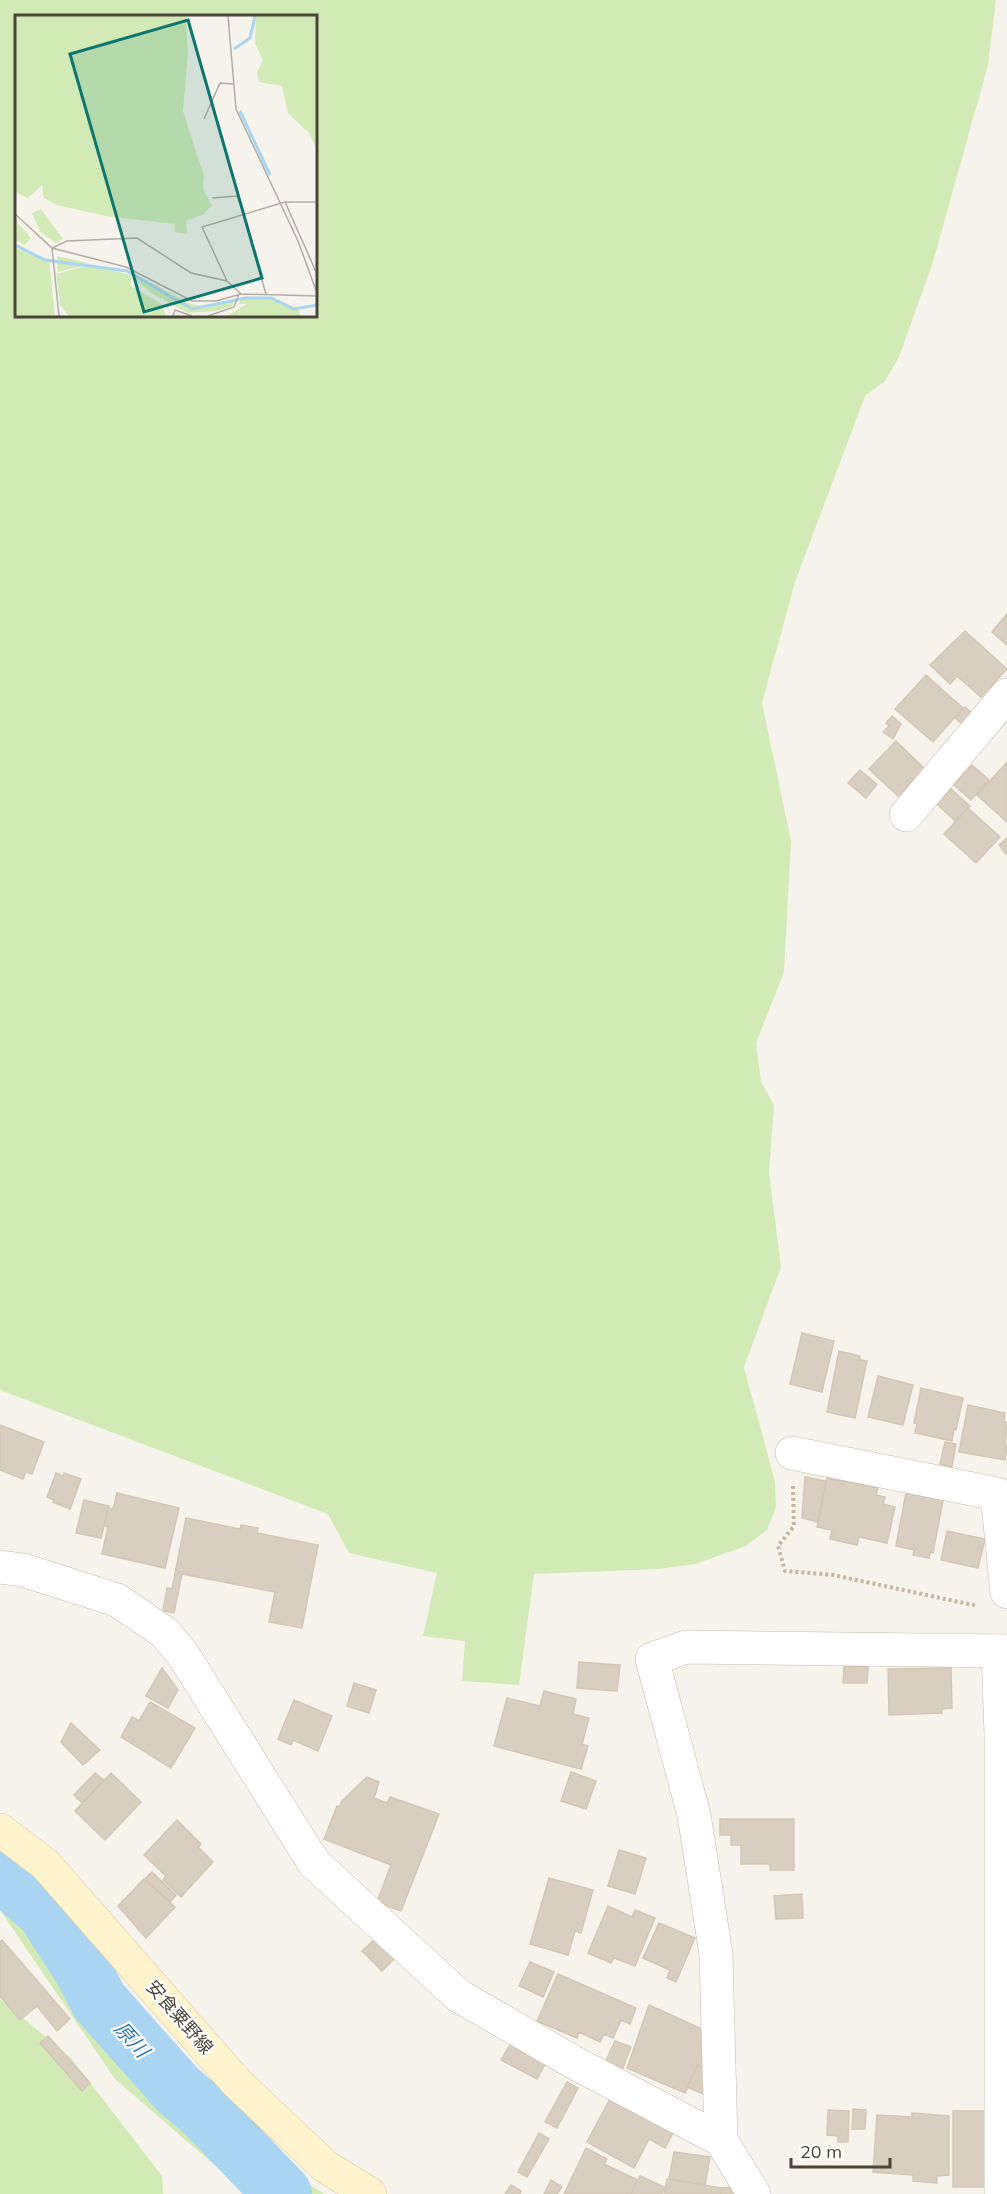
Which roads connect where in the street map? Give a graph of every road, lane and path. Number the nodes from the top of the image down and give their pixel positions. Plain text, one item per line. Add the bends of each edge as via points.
1 (1007, 695) edge
2 (906, 815) dead end
3 (792, 1453) joint
4 (0, 1567) edge
5 (995, 1600) edge
6 (1003, 1651) edge
7 (0, 1830) edge
8 (721, 2140) junction
9 (370, 2194) edge
10 (754, 2194) edge
11 (1001, 2194) edge

1 - 2 street
3 - 5 street via 997,1494
3 - 5 path via 794,1526 778,1546 785,1571
4 - 8 street via 23,1570 117,1600 165,1633 182,1653 314,1863 459,1996 575,2064
6 - 8 street via 686,1647 652,1659 694,1815 716,1954
6 - 11 street
7 - 9 main road, 安食粟野線 via 45,1864 237,2083 326,2167
8 - 10 street

